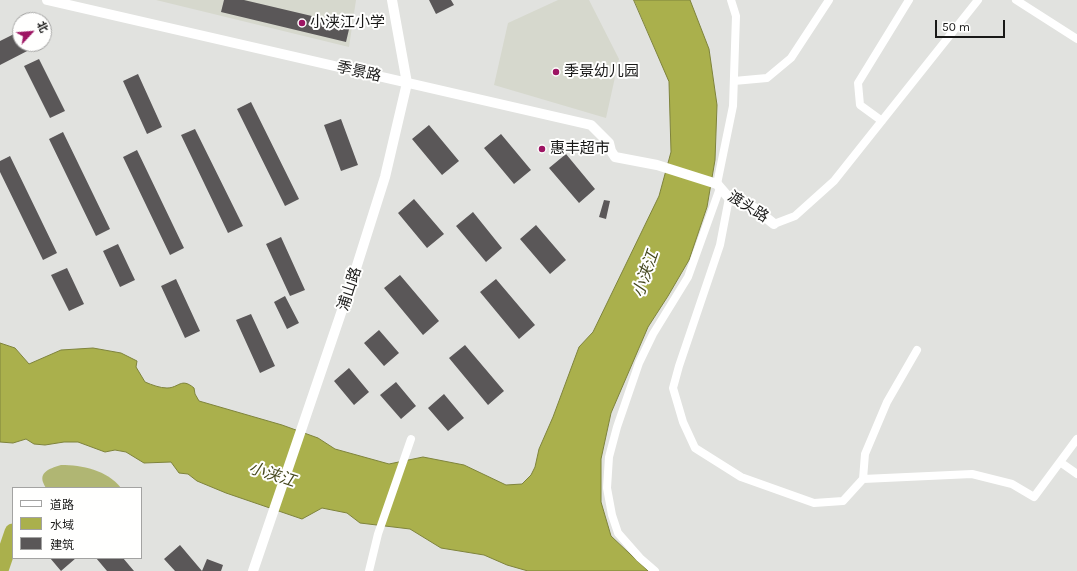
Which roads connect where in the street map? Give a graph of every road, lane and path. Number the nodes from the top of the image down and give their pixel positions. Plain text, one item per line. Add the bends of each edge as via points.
1 (47, 0) edge
2 (392, 0) edge
3 (732, 0) edge
4 (829, 0) edge
5 (909, 0) edge
6 (978, 0) edge
7 (1016, 0) edge
8 (1077, 39) edge
9 (734, 81) junction
10 (407, 83) junction
11 (882, 121) junction
12 (657, 165) joint
13 (719, 186) junction
14 (729, 198) junction
15 (774, 224) joint
16 (917, 350) dead end
17 (411, 439) dead end
18 (1077, 439) edge
19 (1060, 462) junction
20 (1077, 474) edge
21 (863, 479) junction
22 (254, 571) edge
23 (369, 571) edge
24 (655, 571) edge

1 - 10 street, 季景路
2 - 10 street, 浦山路
3 - 9 street via 736,16
4 - 9 street via 790,58 767,78
5 - 11 street via 858,83 860,105
6 - 11 street
7 - 8 street
9 - 13 street via 733,106
10 - 12 street, 季景路 via 591,125 609,142 615,157
10 - 22 street, 浦山路 via 385,177
11 - 15 street via 834,181 795,216
12 - 13 street, 渡头路
13 - 14 street, 渡头路
13 - 24 street via 688,277 653,334 639,363 616,427 609,457 607,488 618,533
14 - 15 street, 渡头路 via 754,208
14 - 21 street via 720,245 673,388 683,422 696,448 741,477 814,503 843,501
16 - 21 street via 887,402 865,454
17 - 23 street via 378,534
18 - 19 street
19 - 20 street
19 - 21 street via 1034,496 1012,484 972,474

